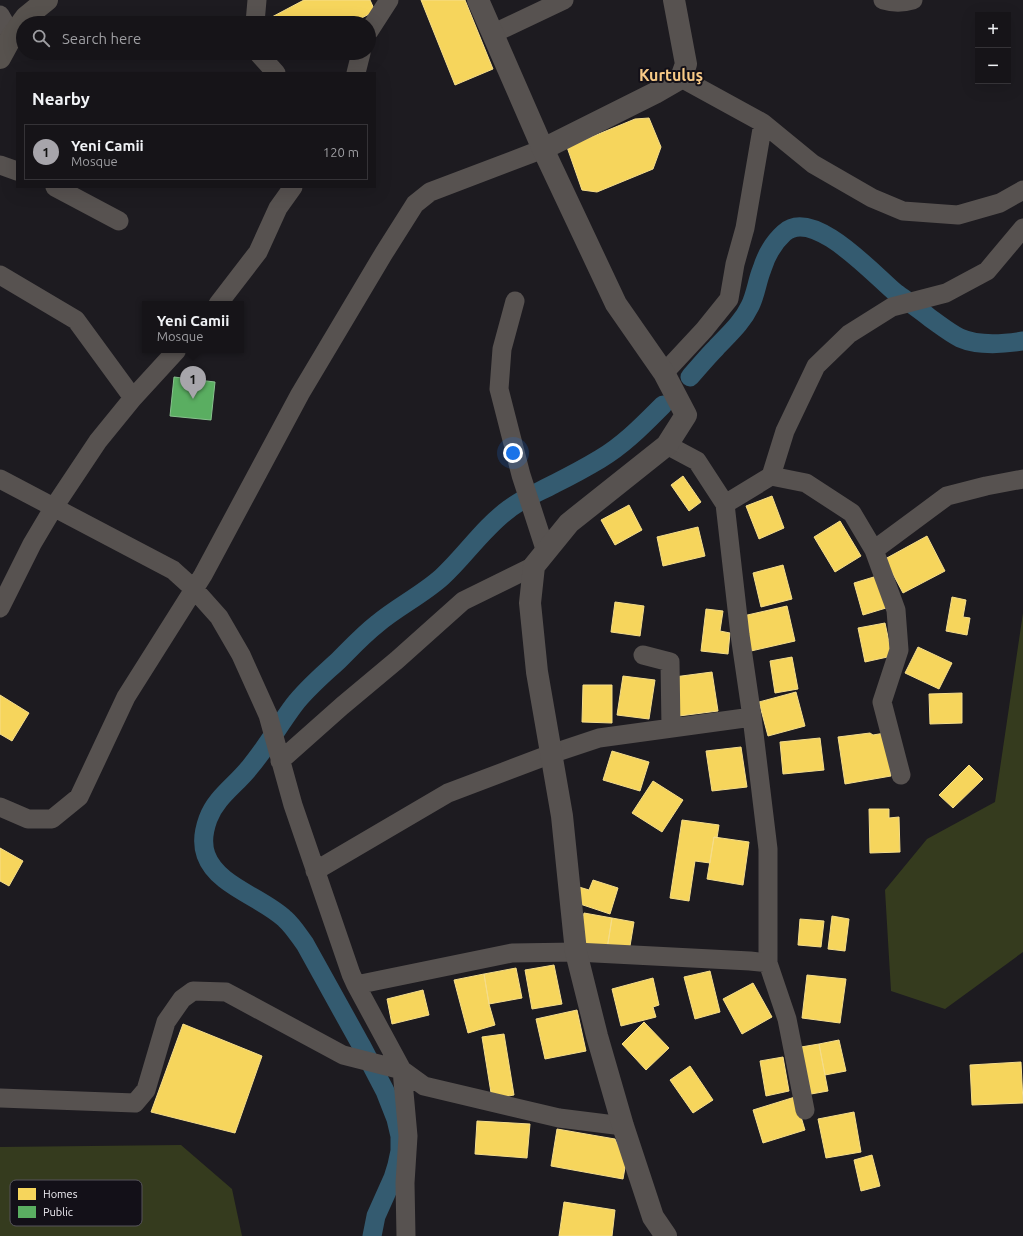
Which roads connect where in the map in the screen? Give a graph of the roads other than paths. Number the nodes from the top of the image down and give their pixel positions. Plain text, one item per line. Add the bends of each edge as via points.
1 (47, 0) edge
2 (257, 0) edge
3 (389, 0) edge
4 (478, 0) edge
5 (564, 0) edge
6 (674, 0) edge
7 (883, 0) edge
8 (913, 0) edge
9 (0, 15) edge
10 (27, 16) edge
11 (256, 16) edge
12 (376, 20) edge
13 (16, 31) edge
14 (492, 34) junction
15 (12, 36) junction
16 (0, 58) edge
17 (264, 60) edge
18 (359, 60) edge
19 (275, 72) edge
20 (356, 72) edge
21 (681, 78) junction
22 (763, 123) junction
23 (543, 149) junction
24 (0, 165) edge
25 (16, 171) edge
26 (57, 188) edge
27 (292, 188) edge
28 (1023, 190) edge
29 (119, 221) dead end
30 (1023, 228) edge
31 (0, 275) edge
32 (220, 301) edge
33 (515, 301) dead end
34 (174, 353) edge
35 (664, 374) junction
36 (133, 398) junction
37 (667, 445) junction
38 (771, 476) junction
39 (0, 479) edge
40 (1023, 479) edge
41 (725, 504) junction
42 (54, 507) junction
43 (874, 550) junction
44 (540, 559) junction
45 (194, 589) junction
46 (0, 608) edge
47 (643, 655) dead end
48 (752, 717) junction
49 (671, 728) junction
50 (551, 754) junction
51 (279, 755) junction
52 (901, 775) dead end
53 (0, 806) edge
54 (315, 871) junction
55 (576, 952) junction
56 (768, 964) junction
57 (356, 985) junction
58 (402, 1070) junction
59 (0, 1098) edge
60 (805, 1110) dead end
61 (623, 1126) junction
62 (406, 1236) edge
63 (665, 1236) edge

1 - 10 main road
2 - 11 street
3 - 12 street
4 - 14 street
5 - 14 street
6 - 21 street via 686,64
7 - 8 street via 895,3
9 - 15 street
13 - 15 main road
14 - 23 street
15 - 16 main road
17 - 19 street
18 - 20 street
21 - 22 street
21 - 23 street
22 - 28 street via 813,164 872,198 903,211 958,215 1000,203
22 - 35 street via 745,228 729,299
23 - 35 street via 616,304
23 - 45 street via 430,192 415,204 300,394
24 - 25 street
26 - 29 street
27 - 32 street via 278,208 258,252
30 - 38 street via 987,271 946,293 892,307 849,334 816,366 785,430
31 - 36 street via 76,320
33 - 44 street via 502,350 499,389 534,513
34 - 36 street
35 - 37 street via 686,415
36 - 42 street via 98,441
37 - 41 street via 696,461
37 - 44 street via 570,523
38 - 41 street
38 - 43 street via 806,483 852,513
39 - 42 street
40 - 43 street via 948,496
41 - 48 street
42 - 45 street via 173,570
42 - 46 street
43 - 52 street via 896,610 899,650 882,702
44 - 50 street via 530,603 537,672
44 - 51 street via 463,602 342,706
45 - 51 street via 219,617 241,655 268,715
45 - 53 street via 126,697 79,797 52,819 28,819
47 - 49 street via 670,662
48 - 49 street
48 - 56 street via 768,849
49 - 50 street via 599,738
50 - 54 street via 448,793
50 - 55 street via 562,816
51 - 54 street
54 - 57 street
55 - 56 street
55 - 57 street via 512,953
55 - 61 street
56 - 60 street via 787,1019
57 - 58 street
58 - 59 street via 343,1055 226,992 193,991 182,998 166,1022 146,1090 135,1103
58 - 61 street via 424,1086 559,1118
58 - 62 street via 408,1136 405,1183
61 - 63 street via 653,1217

